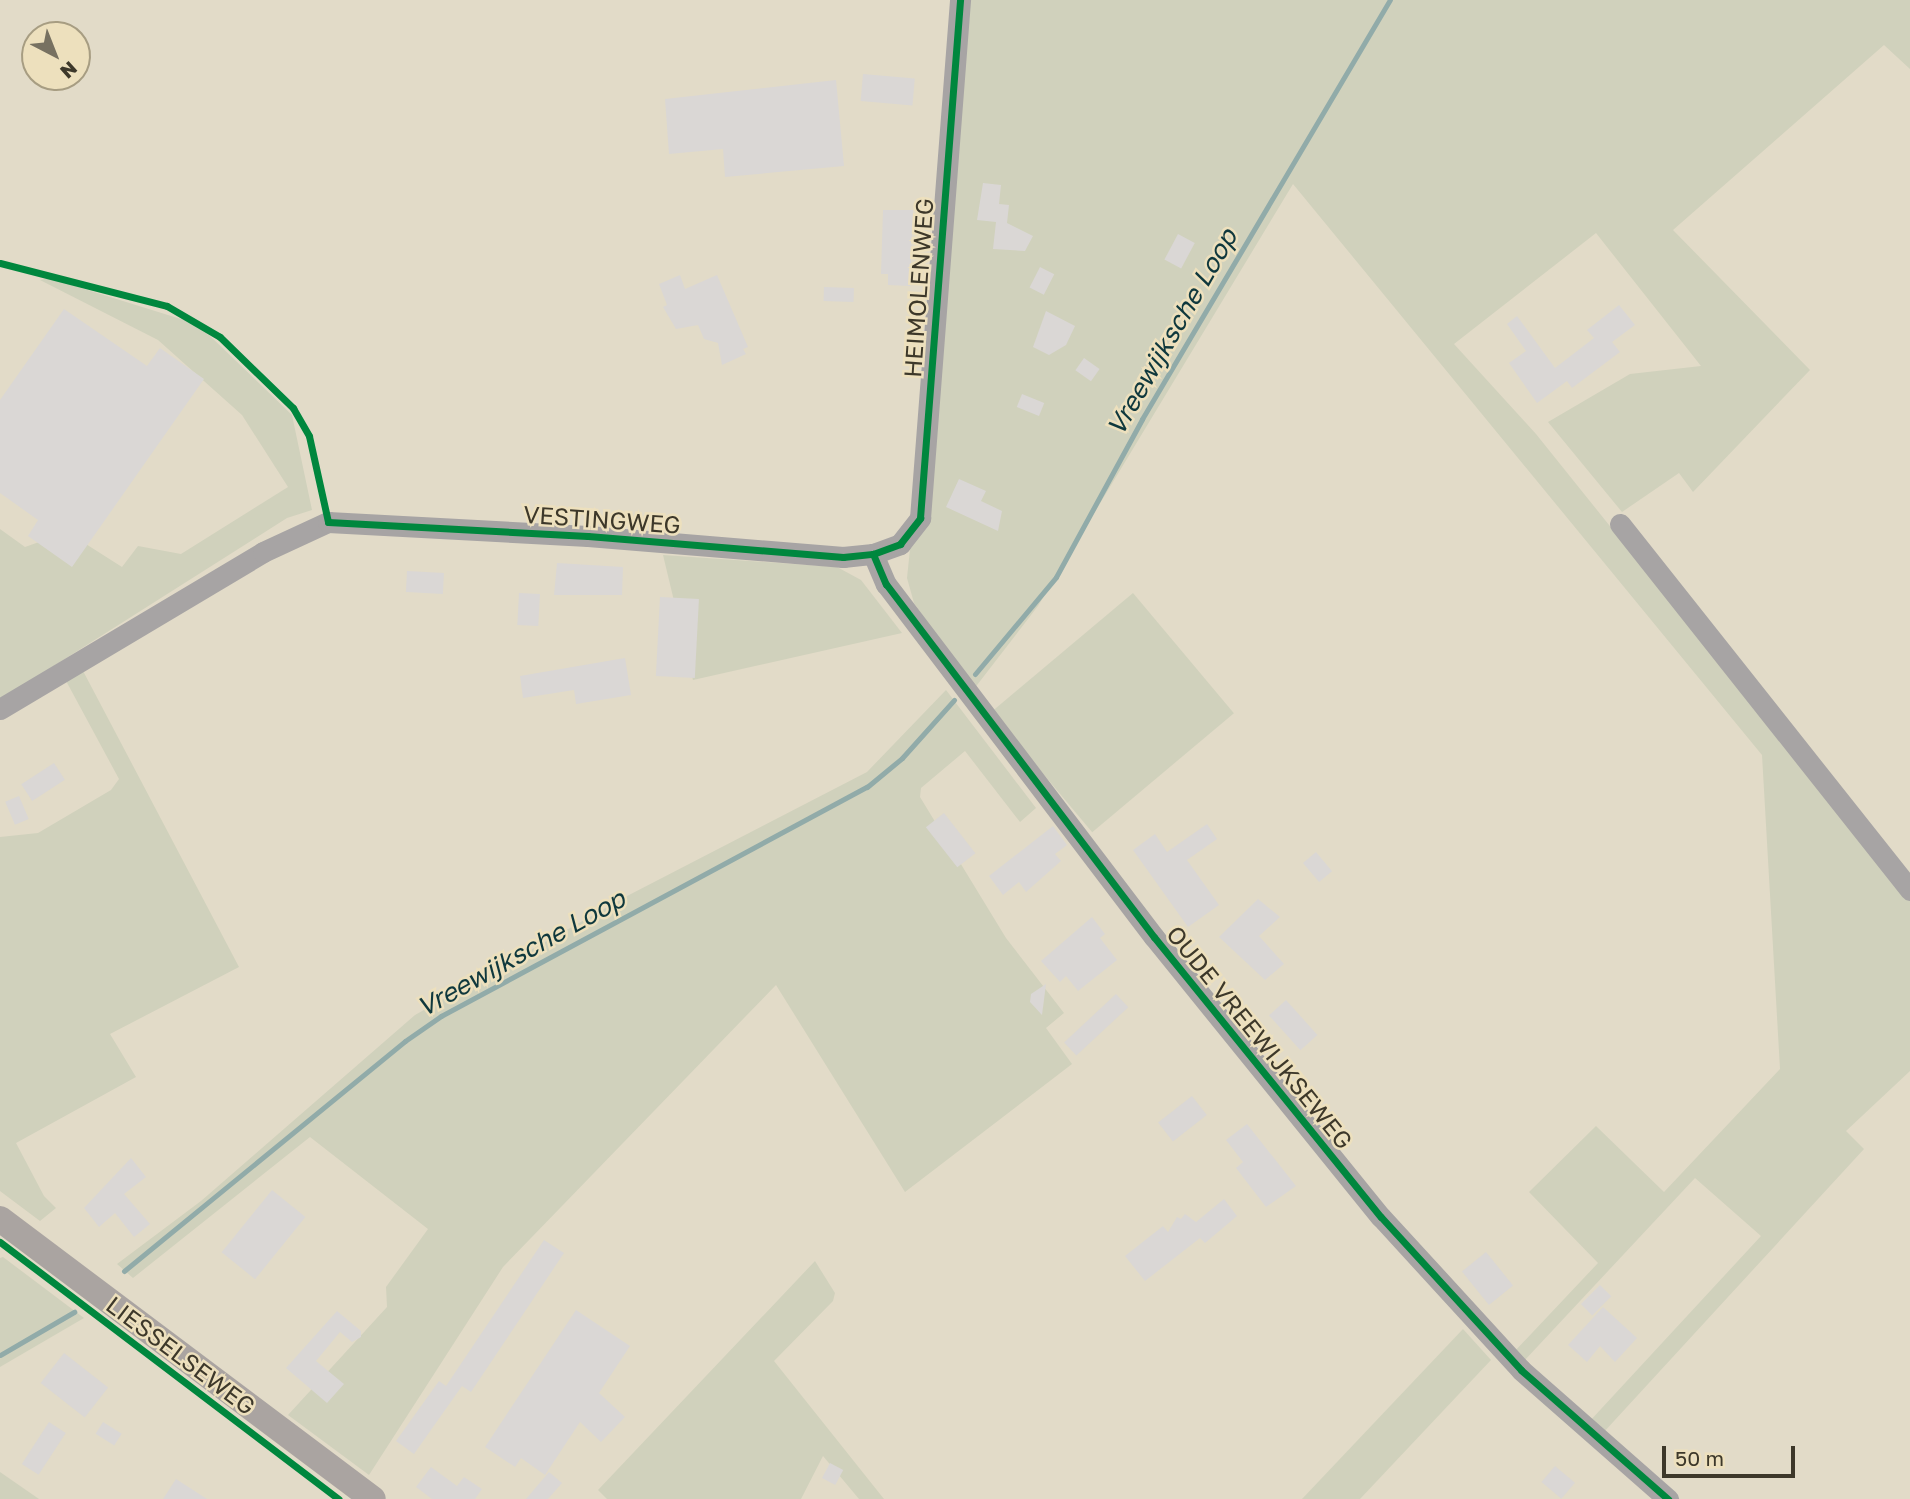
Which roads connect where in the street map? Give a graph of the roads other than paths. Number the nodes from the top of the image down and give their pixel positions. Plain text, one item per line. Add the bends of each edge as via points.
1 (960, 0) edge
2 (1620, 523) dead end
3 (873, 554) junction
4 (0, 709) edge
5 (1910, 890) edge
6 (0, 1219) edge
7 (373, 1499) edge
8 (1668, 1499) edge

1 - 3 street, HEIMOLENWEG via 920,518 900,544
2 - 5 street
3 - 4 street, VESTINGWEG via 843,557 589,536 328,522 263,552
3 - 8 street, OUDE VREEWIJKSEWEG via 886,584 1154,937 1381,1217 1521,1370
6 - 7 main road, LIESSELSEWEG

